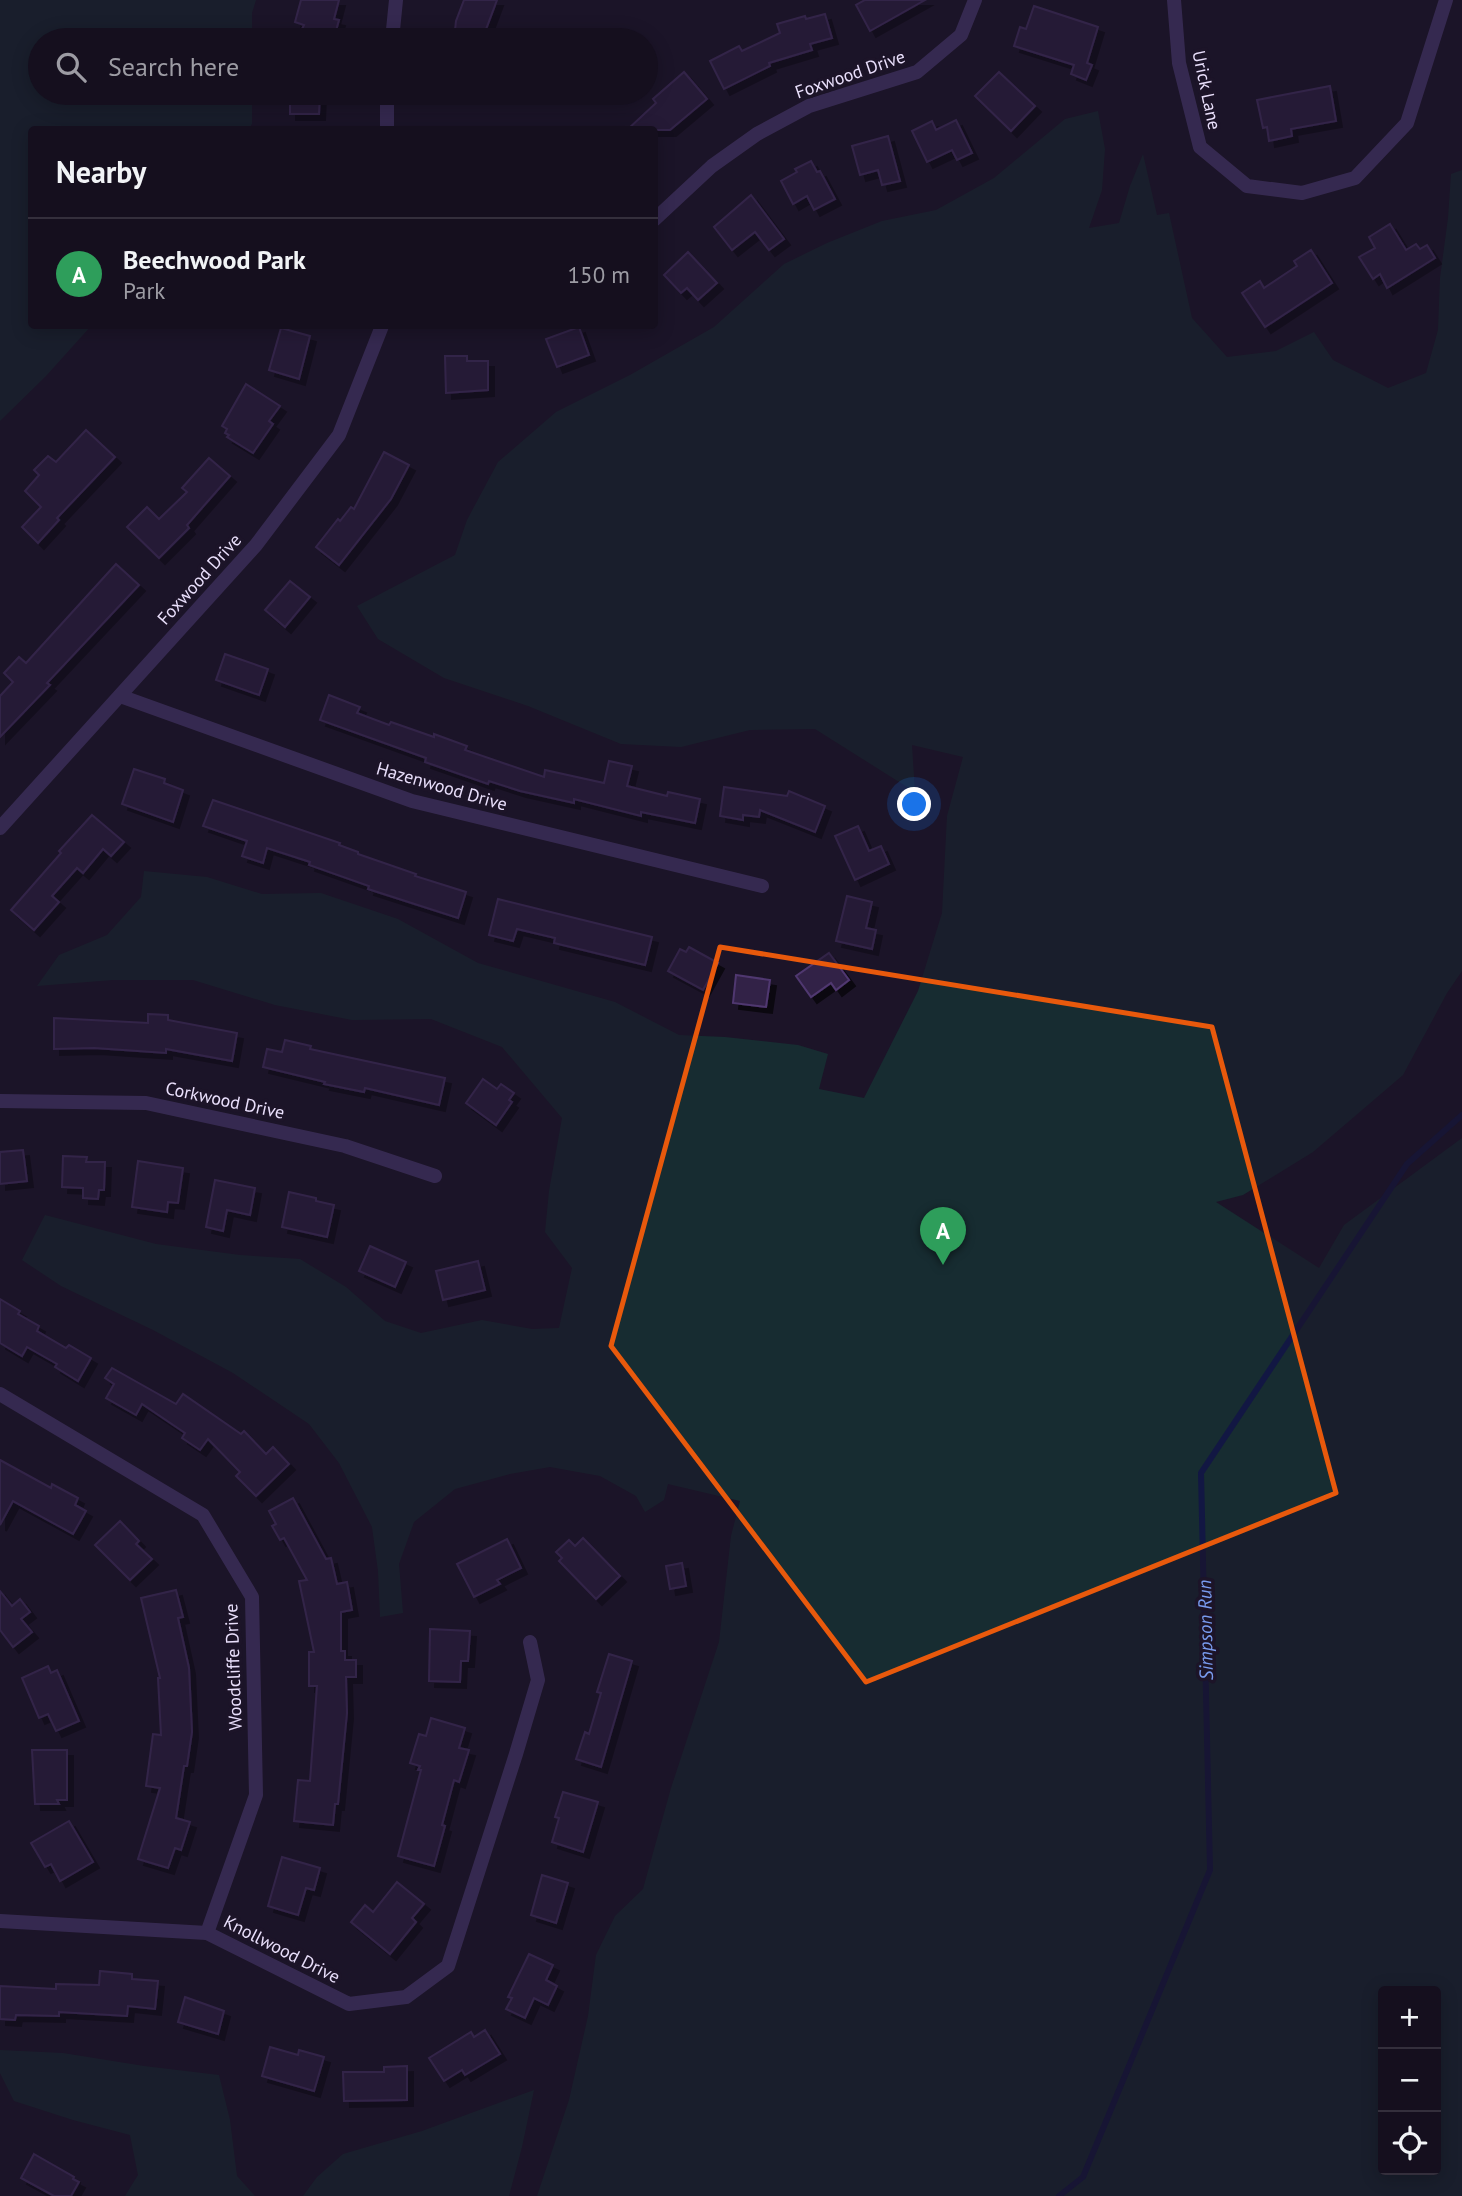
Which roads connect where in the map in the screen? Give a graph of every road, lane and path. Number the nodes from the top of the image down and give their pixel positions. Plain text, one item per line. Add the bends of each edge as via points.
1 (396, 0) edge
2 (975, 0) edge
3 (1174, 0) edge
4 (1446, 0) edge
5 (392, 28) edge
6 (387, 105) edge
7 (387, 126) edge
8 (658, 216) edge
9 (381, 329) edge
10 (120, 696) junction
11 (0, 828) edge
12 (762, 886) dead end
13 (0, 1101) edge
14 (435, 1177) dead end
15 (0, 1394) edge
16 (530, 1642) dead end
17 (0, 1921) edge
18 (207, 1933) junction

1 - 5 street
2 - 8 street, Foxwood Drive via 961,34 917,72 809,106 757,134 712,166
3 - 4 street, Urick Lane via 1178,63 1200,147 1247,186 1302,193 1355,178 1407,123
6 - 7 street
9 - 10 street, Foxwood Drive via 339,435 256,545
10 - 11 street, Foxwood Drive
10 - 12 street, Hazenwood Drive via 412,801
13 - 14 street, Corkwood Drive via 146,1104 345,1146
15 - 18 street, Woodcliffe Drive via 203,1516 252,1597 256,1795
16 - 18 street, Knollwood Drive via 538,1680 448,1966 406,1997 349,2004
17 - 18 street, Knollwood Drive

